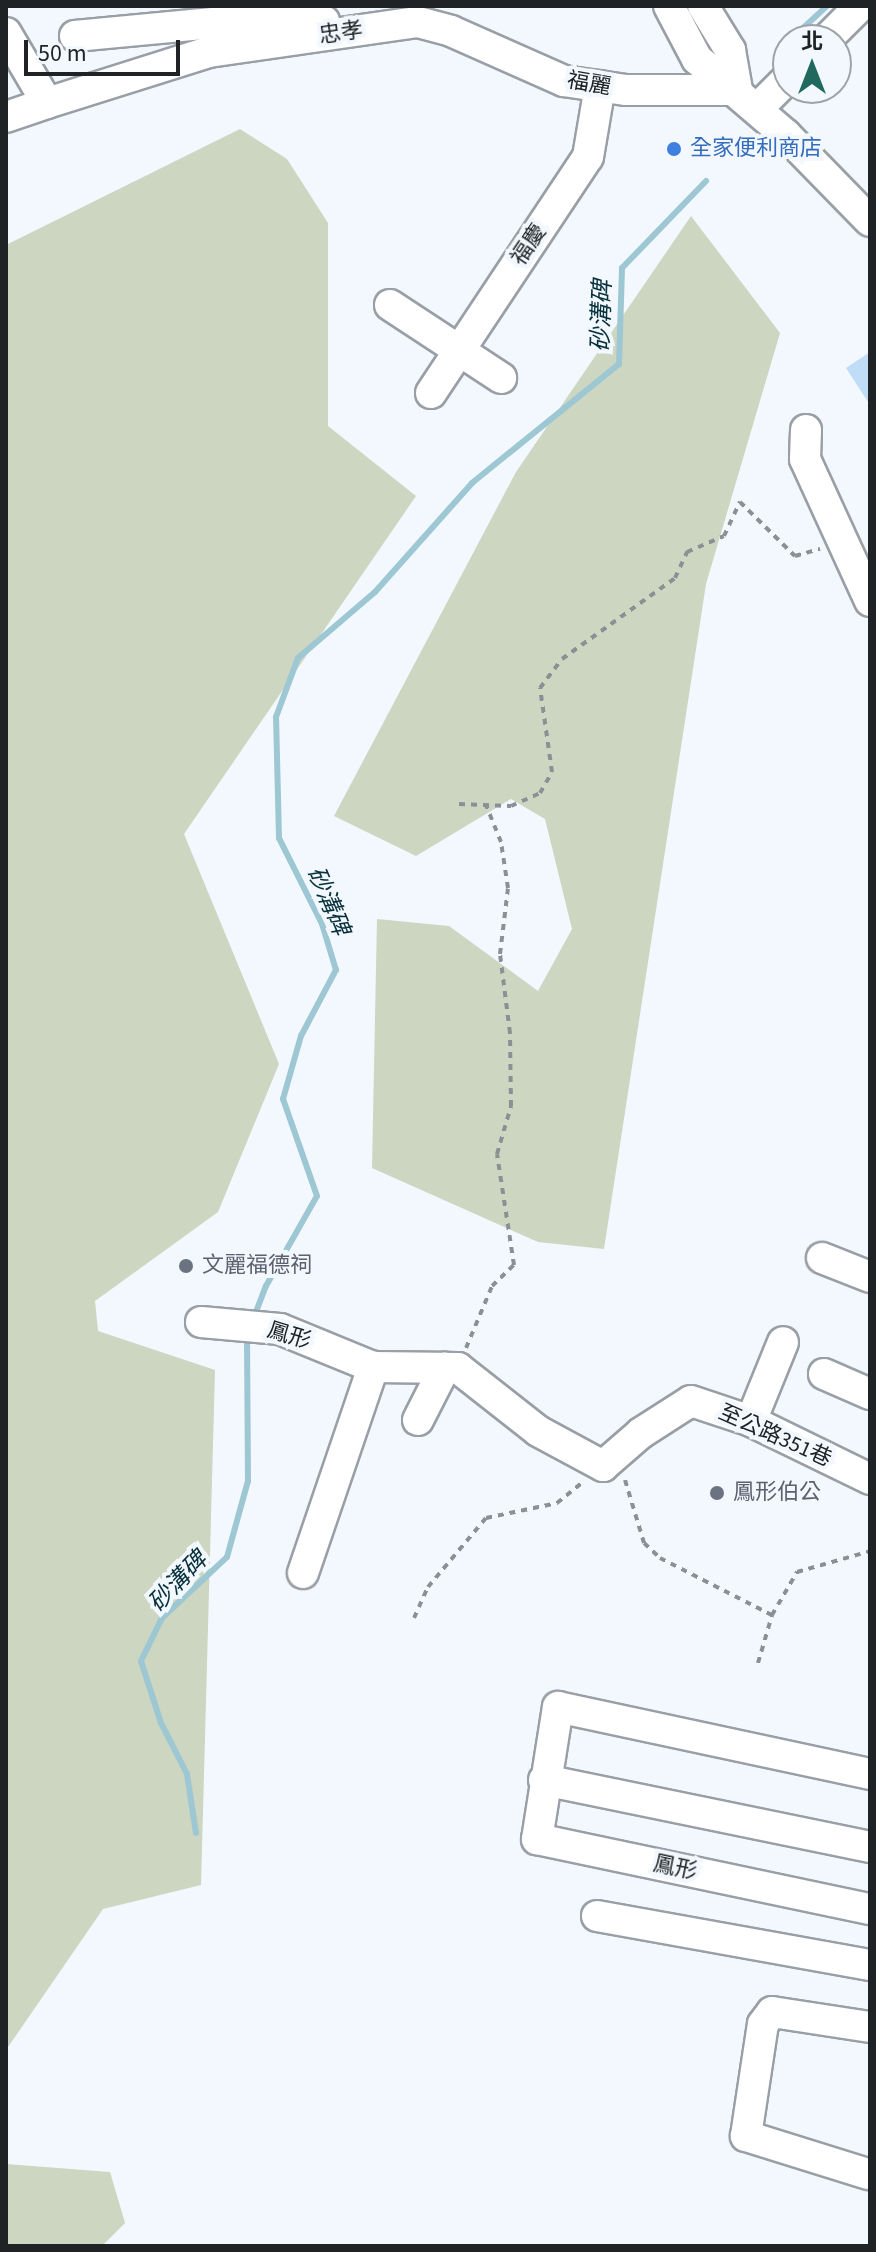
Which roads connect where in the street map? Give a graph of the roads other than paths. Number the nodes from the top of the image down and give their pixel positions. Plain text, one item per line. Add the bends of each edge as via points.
1 (669, 6) edge
2 (703, 6) edge
3 (860, 6) edge
4 (842, 24) edge
5 (370, 29) junction
6 (451, 31) joint
7 (6, 33) edge
8 (75, 36) dead end
9 (600, 86) junction
10 (772, 86) edge
11 (747, 99) junction
12 (47, 103) junction
13 (6, 117) edge
14 (870, 221) edge
15 (390, 305) dead end
16 (458, 352) junction
17 (501, 378) dead end
18 (431, 393) dead end
19 (806, 430) dead end
20 (870, 601) edge
21 (822, 1258) dead end
22 (870, 1277) edge
23 (201, 1322) dead end
24 (783, 1342) dead end
25 (373, 1367) junction
26 (451, 1368) junction
27 (824, 1374) dead end
28 (870, 1394) edge
29 (418, 1420) dead end
30 (751, 1421) junction
31 (870, 1479) edge
32 (303, 1573) dead end
33 (870, 1774) edge
34 (544, 1780) junction
35 (870, 1847) edge
36 (870, 1909) edge
37 (597, 1916) dead end
38 (870, 1965) edge
39 (870, 2027) edge
40 (868, 2174) dead end

1 - 11 street via 697,59
2 - 11 street via 730,50
3 - 4 street
5 - 6 street, 忠孝 via 418,22
5 - 8 street via 313,19
5 - 12 street, 忠孝 via 209,52
6 - 9 street, 福麗 via 564,81
7 - 12 street
9 - 11 street, 福麗
9 - 16 street, 福慶 via 588,157
10 - 11 street
11 - 14 street
12 - 13 street, 忠孝
15 - 16 street
16 - 17 street
16 - 18 street, 福慶
19 - 20 street via 805,459
21 - 22 street
23 - 25 street, 鳳形 via 280,1329
24 - 30 street
25 - 26 street, 鳳形
25 - 32 street
26 - 29 street
26 - 30 street, 至公路351巷 via 538,1431 603,1466 691,1401
27 - 28 street
30 - 31 street, 至公路351巷
33 - 34 street, 鳳形 via 558,1707
34 - 35 street
34 - 36 street, 鳳形 via 537,1839
37 - 38 street
39 - 40 street via 772,2012 763,2024 746,2136

